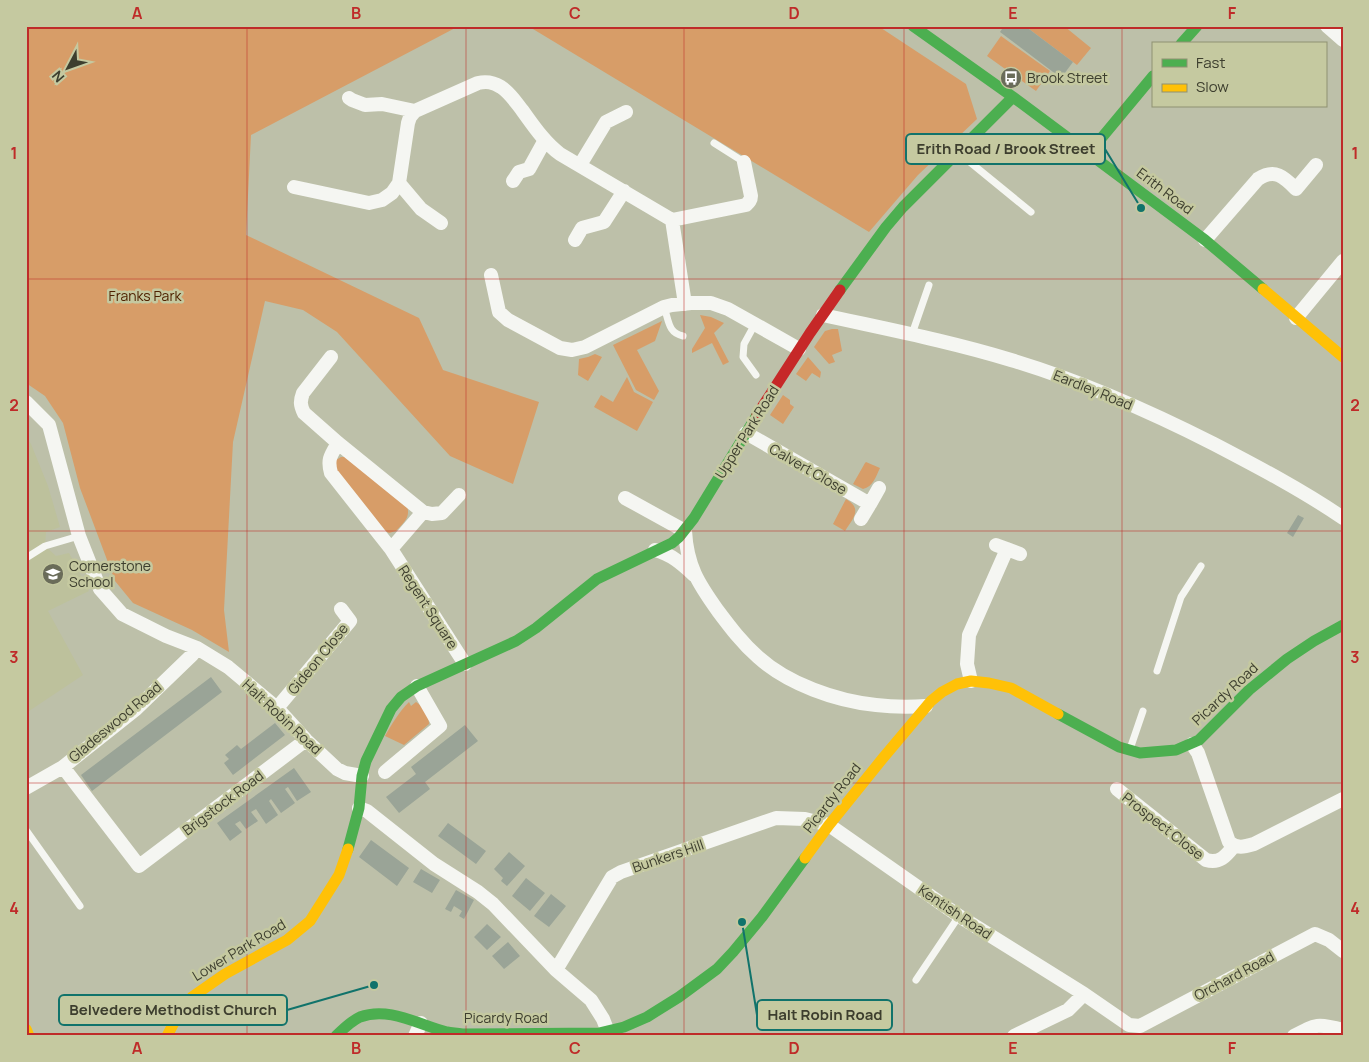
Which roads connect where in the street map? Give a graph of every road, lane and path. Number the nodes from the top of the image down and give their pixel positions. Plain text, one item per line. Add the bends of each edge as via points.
1 (1197, 26) edge
2 (1326, 26) edge
3 (922, 29) edge
4 (1343, 40) edge
5 (1183, 42) edge
6 (1152, 77) edge
7 (1013, 97) junction
8 (349, 98) dead end
9 (415, 111) junction
10 (626, 112) dead end
11 (545, 140) junction
12 (714, 143) dead end
13 (958, 152) junction
14 (1089, 153) junction
15 (744, 162) joint
16 (580, 165) junction
17 (1316, 166) dead end
18 (513, 181) dead end
19 (399, 183) junction
20 (294, 187) dead end
21 (624, 191) junction
22 (1031, 212) dead end
23 (672, 220) junction
24 (441, 223) dead end
25 (575, 240) dead end
26 (1205, 240) junction
27 (1343, 261) edge
28 (491, 275) dead end
29 (929, 285) dead end
30 (685, 304) junction
31 (664, 307) junction
32 (822, 315) junction
33 (1296, 318) junction
34 (755, 324) junction
35 (912, 334) junction
36 (683, 336) dead end
37 (799, 349) junction
38 (331, 357) dead end
39 (1343, 357) edge
40 (756, 375) dead end
41 (26, 402) edge
42 (746, 433) junction
43 (338, 443) junction
44 (879, 488) dead end
45 (459, 494) dead end
46 (625, 498) dead end
47 (870, 504) junction
48 (423, 512) junction
49 (1343, 518) edge
50 (861, 519) dead end
51 (685, 531) junction
52 (79, 536) junction
53 (1008, 549) dead end
54 (392, 550) junction
55 (655, 550) junction
56 (26, 558) edge
57 (1201, 566) dead end
58 (695, 576) junction
59 (341, 609) dead end
60 (1343, 625) edge
61 (197, 648) junction
62 (465, 664) junction
63 (1157, 670) dead end
64 (970, 681) junction
65 (417, 686) junction
66 (926, 706) junction
67 (277, 708) junction
68 (1143, 711) dead end
69 (306, 740) junction
70 (1192, 744) junction
71 (1130, 750) junction
72 (63, 767) junction
73 (385, 772) dead end
74 (362, 776) junction
75 (26, 788) edge
76 (1117, 789) dead end
77 (1343, 799) edge
78 (359, 808) junction
79 (829, 825) junction
80 (26, 830) edge
81 (1234, 846) junction
82 (80, 906) dead end
83 (959, 916) junction
84 (1343, 951) edge
85 (556, 970) junction
86 (916, 980) dead end
87 (1084, 994) junction
88 (1140, 1026) joint
89 (26, 1028) edge
90 (418, 1029) edge
91 (615, 1029) junction
92 (1343, 1030) edge
93 (572, 1034) edge
94 (478, 1035) edge
95 (29, 1036) edge
96 (167, 1036) edge
97 (336, 1036) edge
98 (632, 1036) edge
99 (1014, 1036) edge
100 (1294, 1036) edge

1 - 5 main road
2 - 4 street
3 - 7 main road, Erith Road
6 - 14 main road
7 - 13 main road, Upper Park Road
7 - 14 main road, Erith Road
8 - 9 street via 365,106 382,104
9 - 11 street via 486,81 510,94
9 - 19 street via 408,123
10 - 16 street via 606,122
11 - 16 street via 560,154
11 - 18 street via 529,169 519,172
12 - 15 lane
13 - 22 lane
13 - 32 main road, Upper Park Road via 887,226
14 - 26 main road, Erith Road
15 - 23 street via 751,196 746,205
16 - 21 street
17 - 26 street via 1296,189 1278,175 1264,175
19 - 20 street via 382,200 369,203
19 - 24 street via 422,209
21 - 23 street
21 - 25 street via 604,222 582,228
23 - 30 street
26 - 33 main road, Erith Road
27 - 33 street
28 - 31 street via 503,317 560,348 585,347
29 - 35 lane
30 - 31 street
30 - 34 street via 710,303
31 - 36 lane via 672,331
32 - 35 street, Eardley Road
32 - 37 main road, Upper Park Road
33 - 39 main road, Erith Road
34 - 37 street
34 - 40 lane via 744,344 743,357
35 - 49 street, Eardley Road via 1041,369 1110,396 1255,465
37 - 42 main road, Upper Park Road
38 - 43 street via 303,393 300,406
41 - 52 street, Halt Robin Road via 49,426
42 - 47 street, Calvert Close
42 - 51 main road, Upper Park Road
43 - 48 street
43 - 54 street, Regent Square via 331,454 331,473
44 - 47 street
45 - 48 street via 442,513
46 - 51 street
47 - 50 street
48 - 54 street, Regent Square
51 - 55 main road, Upper Park Road via 672,543
51 - 58 street via 687,552
52 - 56 lane via 45,546
52 - 61 street, Halt Robin Road via 100,589 122,614
53 - 64 street via 969,635 967,664
54 - 62 street, Regent Square
55 - 58 street via 672,557
55 - 62 main road, Upper Park Road via 597,580 516,641
57 - 63 lane via 1181,596
58 - 66 street via 732,630 758,658 787,678 854,702
59 - 67 street, Gideon Close via 350,621
60 - 70 main road, Picardy Road via 1287,659
61 - 67 street, Halt Robin Road via 228,667
61 - 72 street, Gladeswood Road via 136,709
62 - 65 main road, Upper Park Road
64 - 66 main road, Picardy Road via 942,692
64 - 71 main road, Picardy Road via 1011,688
65 - 73 street via 440,726
65 - 74 main road, Upper Park Road via 401,697 391,710 371,748
66 - 79 main road, Picardy Road
67 - 69 street, Halt Robin Road
68 - 71 lane
69 - 72 street, Brigstock Road via 139,866
69 - 74 street, Halt Robin Road via 337,769
70 - 71 main road, Picardy Road via 1158,752
70 - 81 street via 1198,753 1226,836
72 - 75 street, Gladeswood Road
74 - 78 main road, Upper Park Road
76 - 81 street, Prospect Close via 1206,860 1221,859
77 - 81 street via 1254,844
78 - 85 street via 493,904
78 - 96 main road, Lower Park Road via 339,875 310,921 287,940 224,974 192,997
79 - 83 street, Kentish Road
79 - 85 street, Bunkers Hill via 804,819 776,818 621,872 612,877
79 - 91 main road, Picardy Road via 745,938 716,970 658,1012
80 - 82 lane
83 - 86 lane
83 - 87 street, Kentish Road
84 - 88 street, Orchard Road via 1315,934
85 - 91 street via 591,1000 603,1019
87 - 88 street, Kentish Road via 1129,1025
87 - 99 street via 1068,1010
89 - 95 main road
90 - 94 main road, Picardy Road
90 - 97 main road, Picardy Road via 387,1015 374,1014 352,1022
91 - 93 main road, Picardy Road
91 - 98 street
92 - 100 street via 1315,1025
93 - 94 main road, Picardy Road

